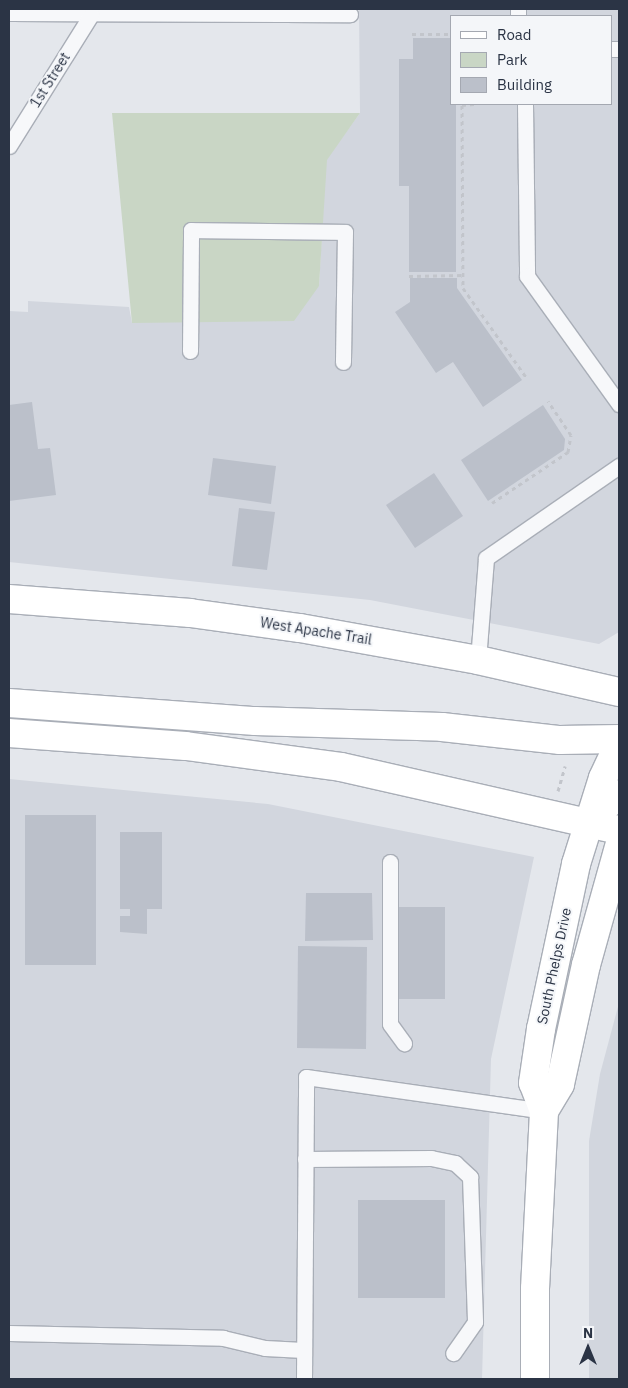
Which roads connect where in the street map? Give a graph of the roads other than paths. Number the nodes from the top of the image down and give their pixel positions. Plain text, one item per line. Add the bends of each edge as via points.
1 (9, 13) edge
2 (350, 14) dead end
3 (91, 15) junction
4 (525, 105) edge
5 (9, 146) edge
6 (190, 351) dead end
7 (343, 362) dead end
8 (619, 404) edge
9 (619, 466) edge
10 (9, 599) edge
11 (478, 660) junction
12 (619, 692) edge
13 (9, 703) edge
14 (9, 733) edge
15 (619, 739) edge
16 (619, 744) edge
17 (619, 794) edge
18 (589, 821) junction
19 (619, 830) edge
20 (619, 847) edge
21 (390, 862) dead end
22 (404, 1043) dead end
23 (544, 1111) junction
24 (305, 1159) junction
25 (9, 1333) edge
26 (303, 1350) junction
27 (453, 1353) dead end
28 (304, 1379) edge
29 (535, 1379) edge

1 - 3 lane
2 - 3 lane
3 - 5 lane, 1st Street
4 - 8 lane via 527,276
6 - 7 lane via 191,230 345,232
9 - 11 lane via 486,558
10 - 11 main road, West Apache Trail via 237,619
11 - 12 main road, West Apache Trail
13 - 15 main road via 255,721 442,727 560,740
14 - 18 main road via 186,746 341,767
16 - 18 main road, South Phelps Drive
17 - 18 main road
18 - 19 main road
18 - 23 main road, South Phelps Drive via 576,864 541,1030 534,1083
20 - 23 main road, South Phelps Drive via 586,965 560,1084
21 - 22 lane via 390,1024
23 - 24 lane via 306,1077
23 - 29 main road, South Phelps Drive via 535,1289
24 - 26 lane
24 - 27 lane via 431,1158 454,1164 470,1177 475,1322
25 - 26 lane via 223,1338 265,1348
26 - 28 lane

